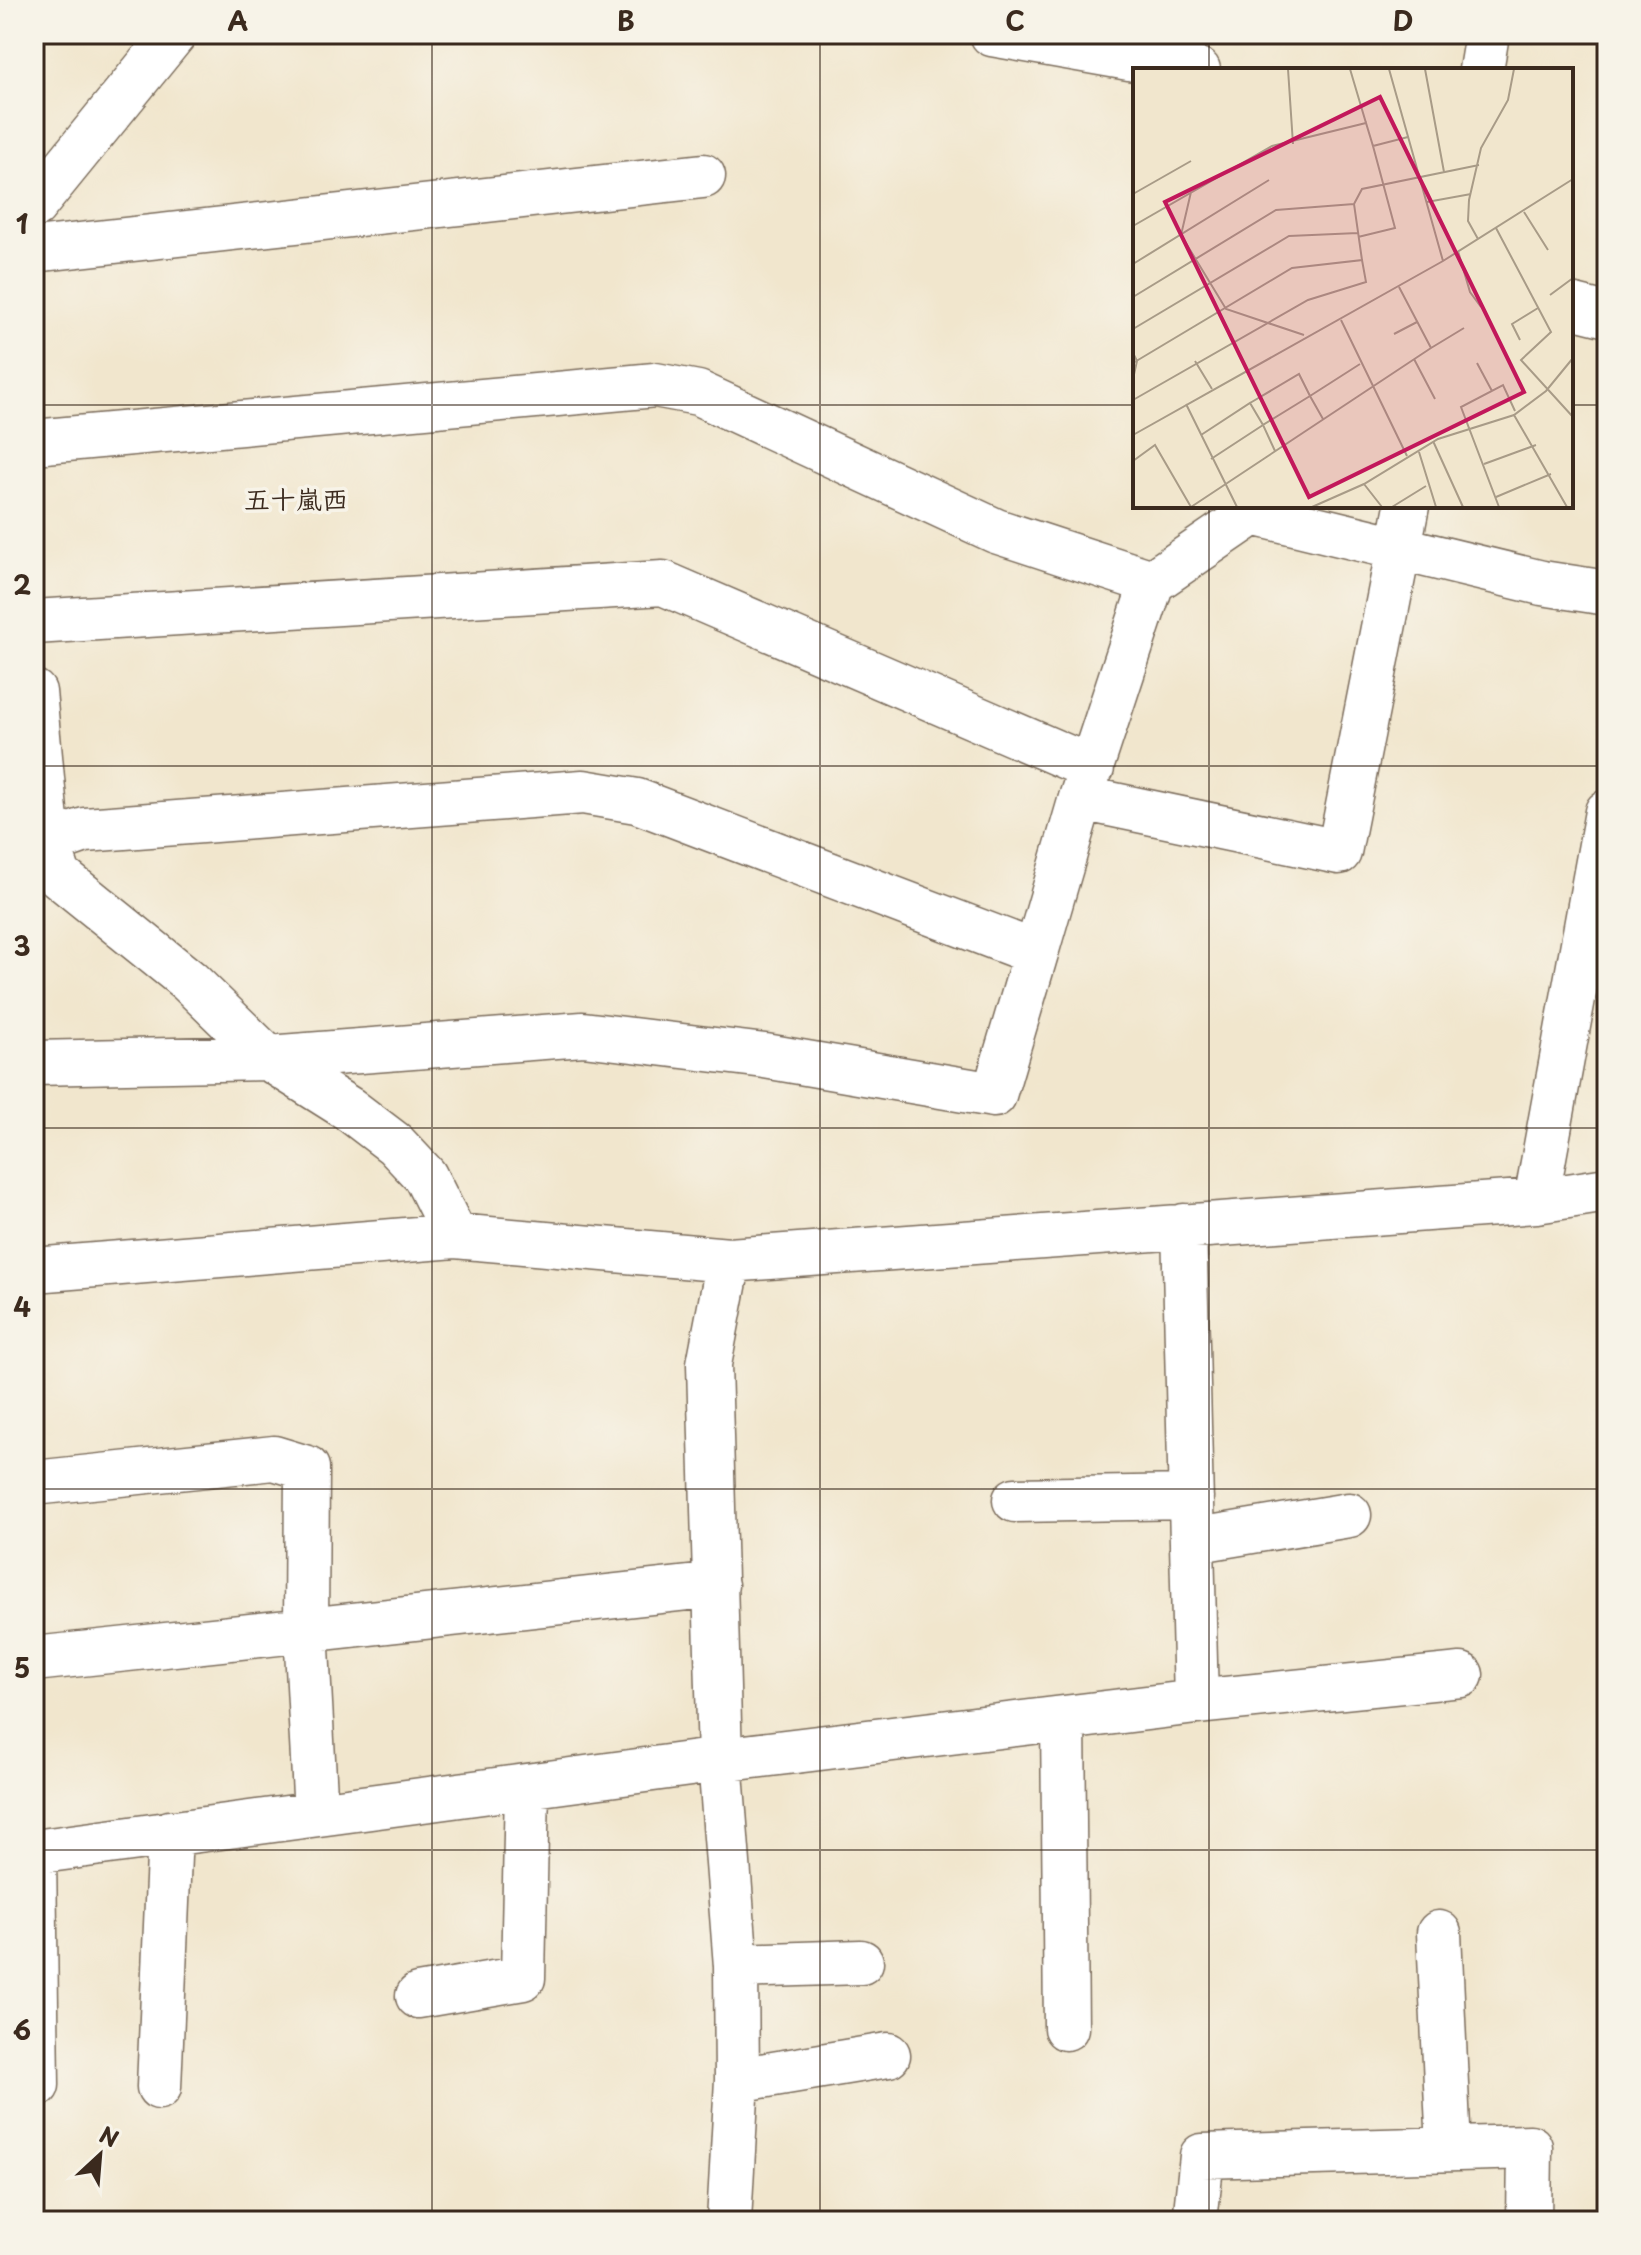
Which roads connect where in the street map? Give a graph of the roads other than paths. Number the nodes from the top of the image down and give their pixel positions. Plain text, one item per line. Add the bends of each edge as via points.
1 (174, 34) edge
2 (992, 34) edge
3 (1487, 34) edge
4 (1141, 47) edge
5 (1193, 68) edge
6 (1481, 68) edge
7 (703, 176) dead end
8 (34, 206) edge
9 (34, 250) edge
10 (1573, 306) edge
11 (1607, 315) edge
12 (34, 442) edge
13 (1407, 508) edge
14 (1399, 548) junction
15 (1152, 582) junction
16 (1607, 593) edge
17 (34, 622) edge
18 (34, 692) edge
19 (1087, 783) junction
20 (1607, 812) edge
21 (41, 844) edge
22 (1036, 953) junction
23 (268, 1058) junction
24 (34, 1063) edge
25 (1607, 1190) edge
26 (1536, 1201) junction
27 (1184, 1226) junction
28 (455, 1236) junction
29 (729, 1260) junction
30 (34, 1270) edge
31 (34, 1483) edge
32 (1191, 1497) junction
33 (1015, 1500) dead end
34 (1349, 1515) dead end
35 (1192, 1541) junction
36 (716, 1585) junction
37 (306, 1630) junction
38 (34, 1659) edge
39 (1461, 1675) dead end
40 (1196, 1702) junction
41 (1063, 1719) junction
42 (720, 1760) junction
43 (527, 1786) junction
44 (316, 1814) junction
45 (170, 1833) junction
46 (34, 1852) edge
47 (1439, 1933) dead end
48 (861, 1962) dead end
49 (736, 1966) junction
50 (418, 1996) dead end
51 (1066, 2028) dead end
52 (888, 2055) dead end
53 (737, 2080) junction
54 (37, 2085) dead end
55 (159, 2087) dead end
56 (1449, 2149) junction
57 (729, 2221) edge
58 (1195, 2221) edge
59 (1529, 2221) edge

1 - 8 street
2 - 4 street
3 - 6 street
4 - 5 street
7 - 9 street
10 - 11 street
12 - 15 street via 655,385 698,393 996,531
13 - 14 street
14 - 15 street via 1253,513
14 - 16 street
14 - 19 street via 1339,852
15 - 19 street
17 - 19 street via 663,583
18 - 21 street
19 - 22 street
20 - 26 street
21 - 22 street via 85,830 583,792 637,801
21 - 23 street via 59,876 189,981
22 - 23 street via 994,1095 765,1056 583,1034
23 - 24 street
23 - 28 street via 395,1144 425,1176
25 - 26 street
26 - 27 street
27 - 29 street
27 - 32 street
28 - 29 street
28 - 30 street
29 - 36 street via 709,1364
31 - 37 street via 274,1458 307,1468
32 - 33 street
32 - 35 street
34 - 35 street
35 - 40 street
36 - 37 street
36 - 42 street
37 - 38 street
37 - 44 street
39 - 40 street
40 - 41 street
41 - 42 street
41 - 51 street
42 - 43 street
42 - 49 street
43 - 44 street
43 - 50 street via 523,1978
44 - 45 street
45 - 46 street
45 - 55 street
46 - 54 street
47 - 56 street
48 - 49 street
49 - 53 street
52 - 53 street
53 - 57 street
56 - 58 street via 1202,2156
56 - 59 street via 1530,2147

